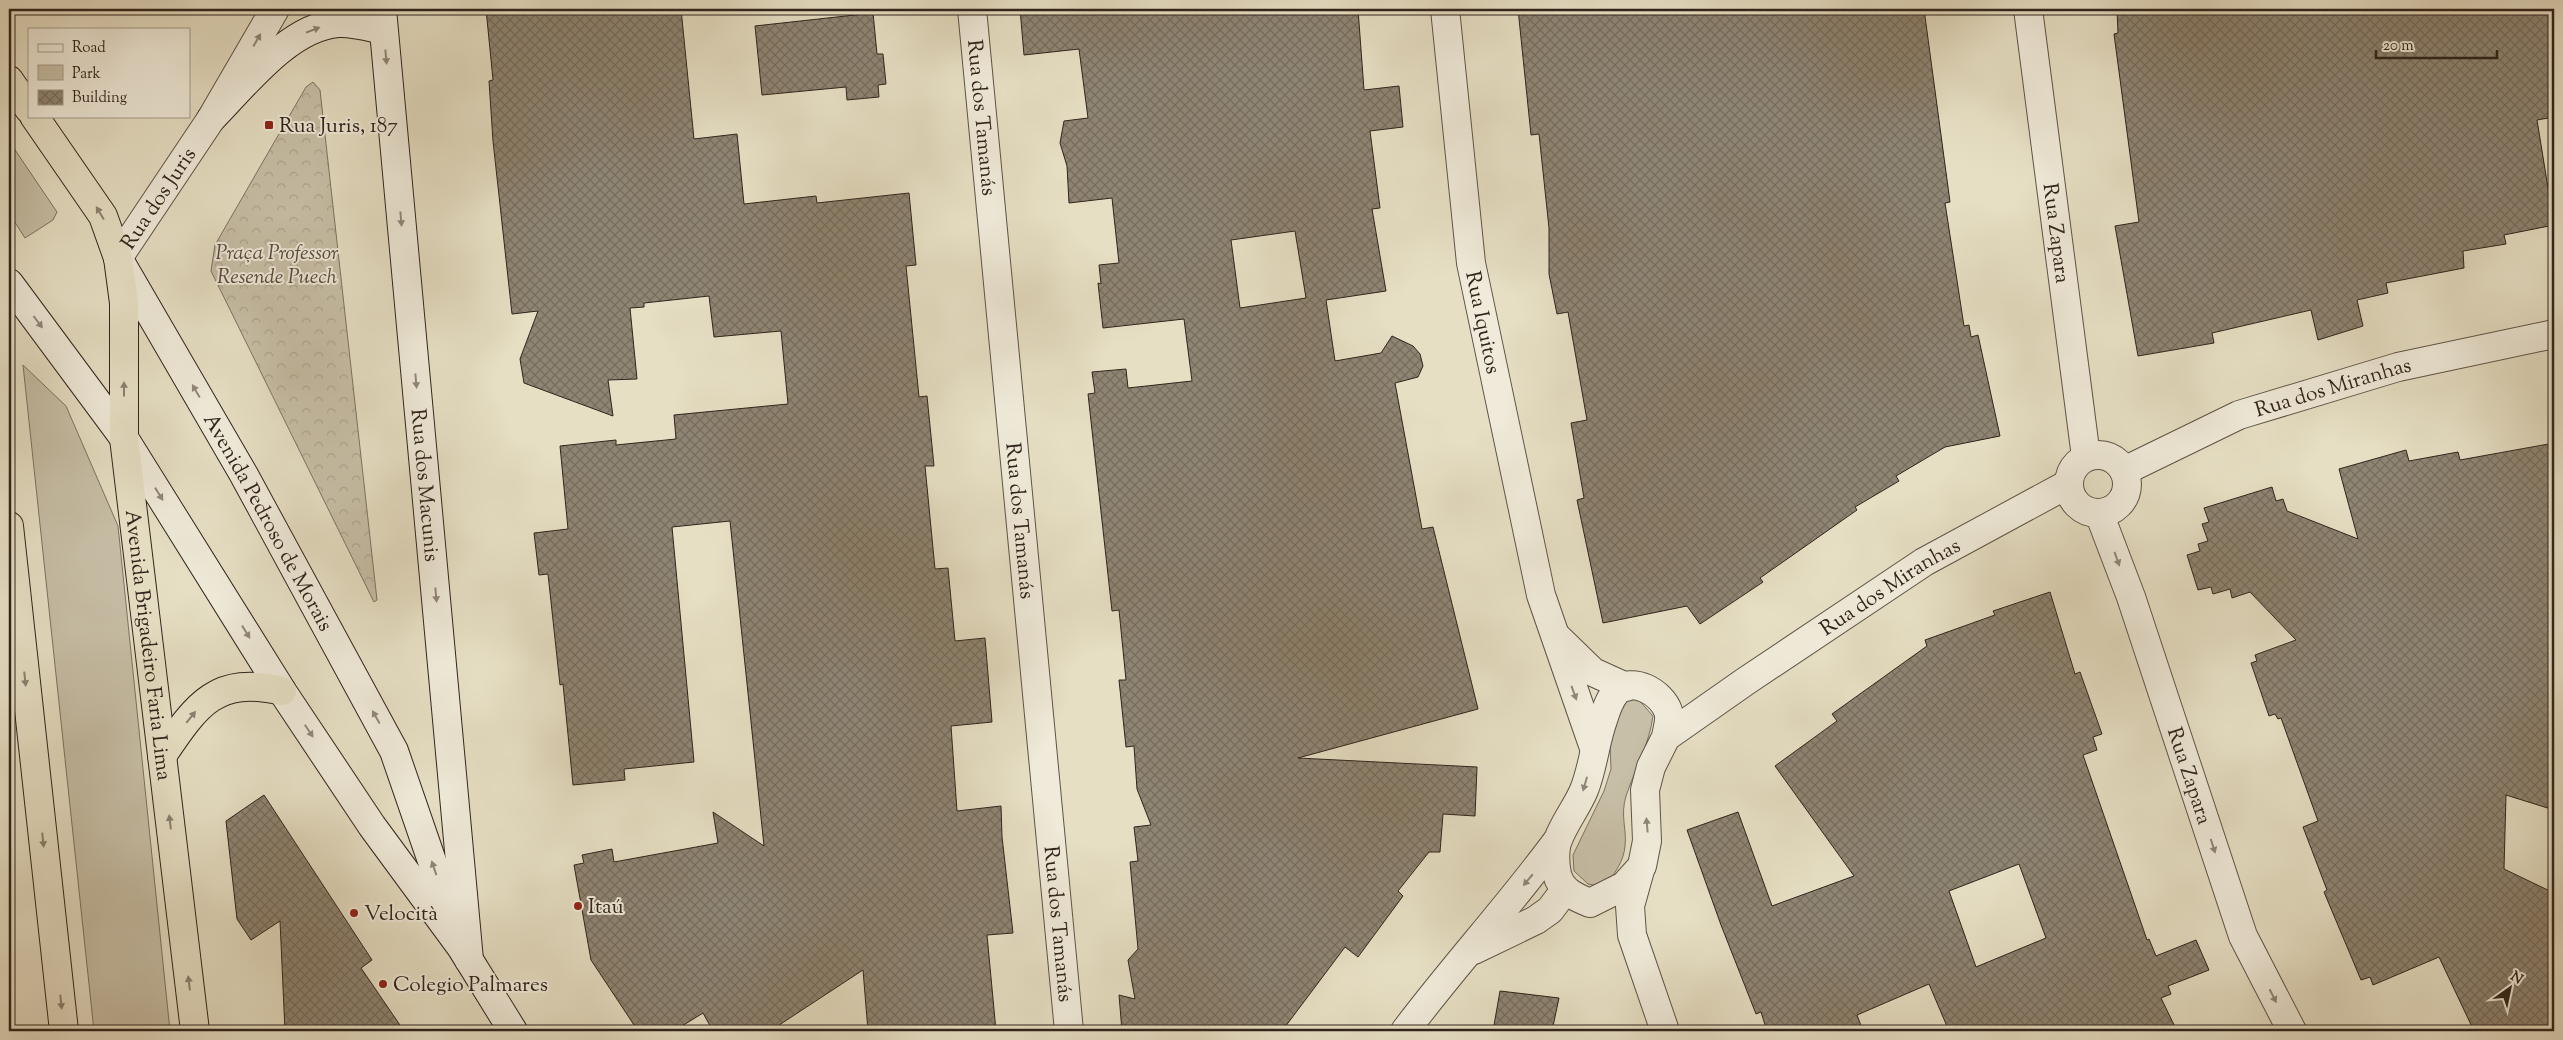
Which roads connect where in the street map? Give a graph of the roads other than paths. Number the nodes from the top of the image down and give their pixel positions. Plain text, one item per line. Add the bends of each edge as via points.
1 (275, 9) edge
2 (972, 9) edge
3 (1445, 9) edge
4 (2028, 9) edge
5 (383, 19) edge
6 (9, 80) edge
7 (28, 108) edge
8 (35, 118) edge
9 (211, 119) junction
10 (118, 258) junction
11 (9, 283) edge
12 (2554, 334) edge
13 (124, 438) junction
14 (2086, 457) junction
15 (2124, 471) junction
16 (2068, 484) junction
17 (2099, 513) junction
18 (9, 526) edge
19 (1552, 631) junction
20 (1626, 687) junction
21 (282, 690) junction
22 (1660, 696) junction
23 (1718, 700) junction
24 (1666, 737) junction
25 (1594, 748) junction
26 (162, 756) junction
27 (1557, 841) junction
28 (1642, 866) junction
29 (1565, 890) junction
30 (1590, 903) junction
31 (1632, 935) junction
32 (465, 954) junction
33 (1465, 954) junction
34 (64, 1031) edge
35 (195, 1031) edge
36 (513, 1031) edge
37 (1069, 1031) edge
38 (1405, 1031) edge
39 (1665, 1031) edge
40 (2292, 1031) edge

9 -> 1 street, Rua dos Juris
2 - 37 street, Rua dos Tamanás
3 - 19 street, Rua Iquitos via 1471,263 1541,595
4 - 14 street, Rua Zapara
9 -> 5 street via 278,51 299,36 337,23
5 -> 32 street, Rua dos Macunis
6 - 7 highway
10 -> 8 highway, Avenida Pedroso de Morais via 103,216
9 - 10 street, Rua dos Juris
13 -> 10 highway, Avenida Brigadeiro Faria Lima via 124,303
32 -> 10 street, Avenida Pedroso de Morais via 394,751 244,475
11 -> 13 street, Avenida Pedroso de Morais
12 - 15 street, Rua dos Miranhas via 2398,367 2239,415
13 -> 21 street, Avenida Pedroso de Morais
13 - 26 highway, Avenida Brigadeiro Faria Lima
14 - 15 street via 2104,455 2112,458
14 - 16 street via 2073,468
15 - 17 street via 2126,490 2123,499 2117,506
16 - 17 street via 2069,492 2081,508
16 - 23 street, Rua dos Miranhas via 1924,562
17 -> 40 street, Rua Zapara via 2131,597 2243,936
18 -> 34 highway
19 - 20 street, Rua Iquitos via 1593,672
19 -> 25 street, Rua Iquitos
20 - 22 street, Rua Iquitos via 1639,686
20 - 25 street via 1616,691 1607,705
26 -> 21 highway via 205,700 224,690 244,686 259,685
21 -> 32 street, Avenida Pedroso de Morais via 372,826
22 - 23 street, Rua dos Miranhas via 1687,703
22 - 24 street via 1668,712
23 - 24 street, Rua dos Miranhas
28 -> 24 street via 1647,841 1645,790 1651,766
25 -> 27 street via 1585,787
35 -> 26 highway, Avenida Brigadeiro Faria Lima
27 - 29 street via 1555,864
27 -> 33 street via 1534,874
28 - 30 street via 1624,886
28 - 31 street via 1630,906
29 - 30 street
29 - 33 street via 1550,910 1536,920
30 - 31 street via 1617,919
31 - 39 street
32 - 36 street, Avenida Pedroso de Morais
33 - 38 street

